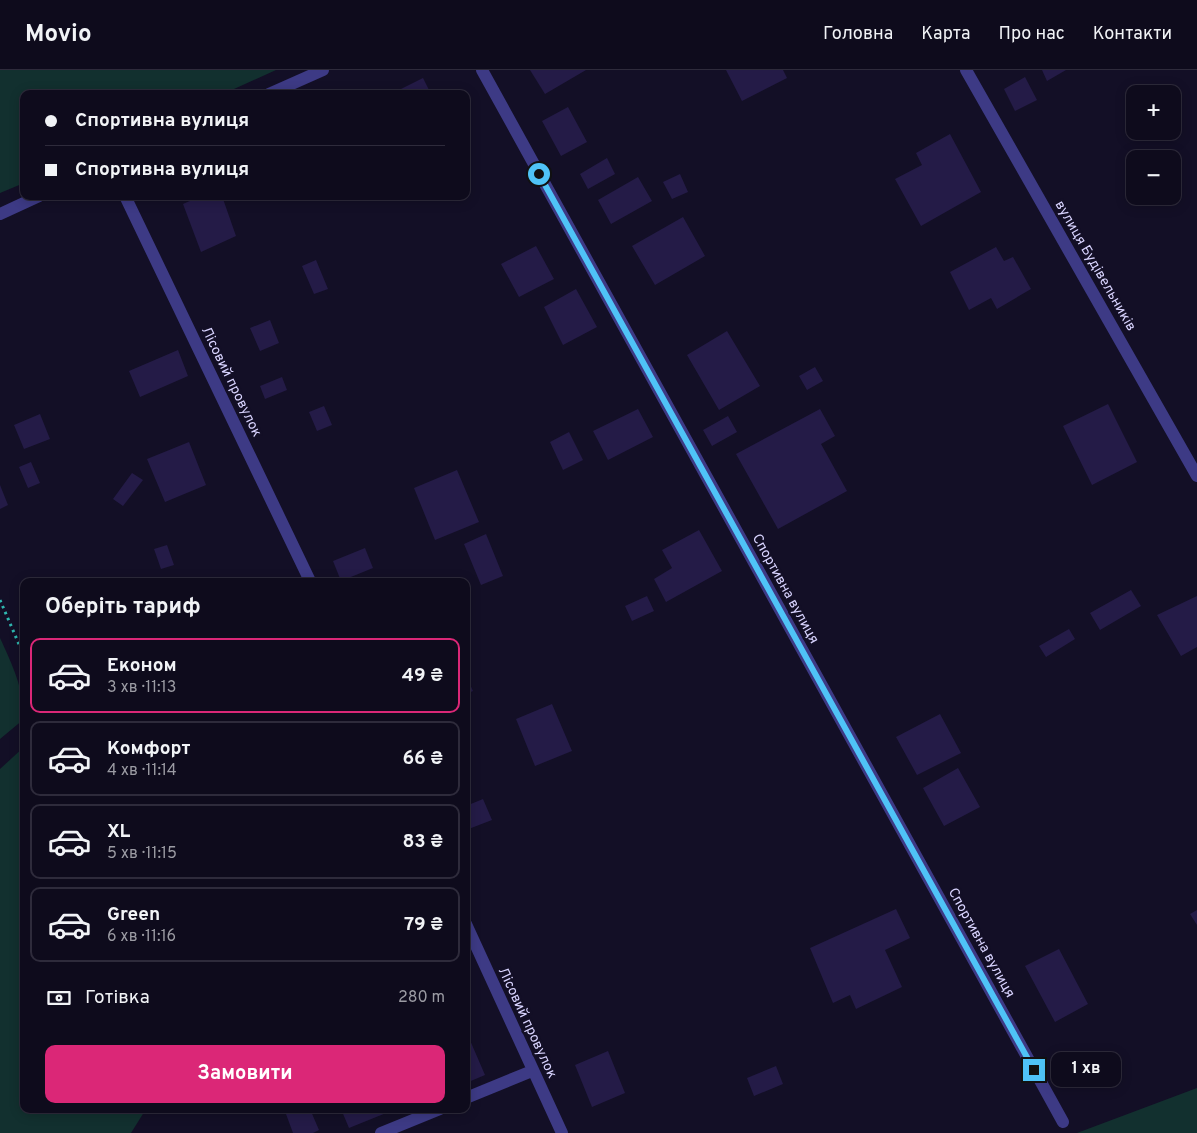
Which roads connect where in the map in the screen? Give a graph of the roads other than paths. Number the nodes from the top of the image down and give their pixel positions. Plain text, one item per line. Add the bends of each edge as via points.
1 (323, 70) edge
2 (482, 70) edge
3 (966, 70) edge
4 (278, 90) edge
5 (30, 200) edge
6 (127, 200) edge
7 (0, 214) edge
8 (1197, 476) edge
9 (309, 578) edge
10 (470, 933) edge
11 (532, 1071) junction
12 (470, 1096) edge
13 (430, 1113) edge
14 (1063, 1122) dead end
15 (381, 1133) edge
16 (562, 1133) edge

1 - 4 street
2 - 14 street, Спортивна вулиця
3 - 8 street, вулиця Будівельників
5 - 7 street
6 - 9 street, Лісовий провулок
10 - 11 street, Лісовий провулок
11 - 12 street
11 - 16 street, Лісовий провулок
13 - 15 street

